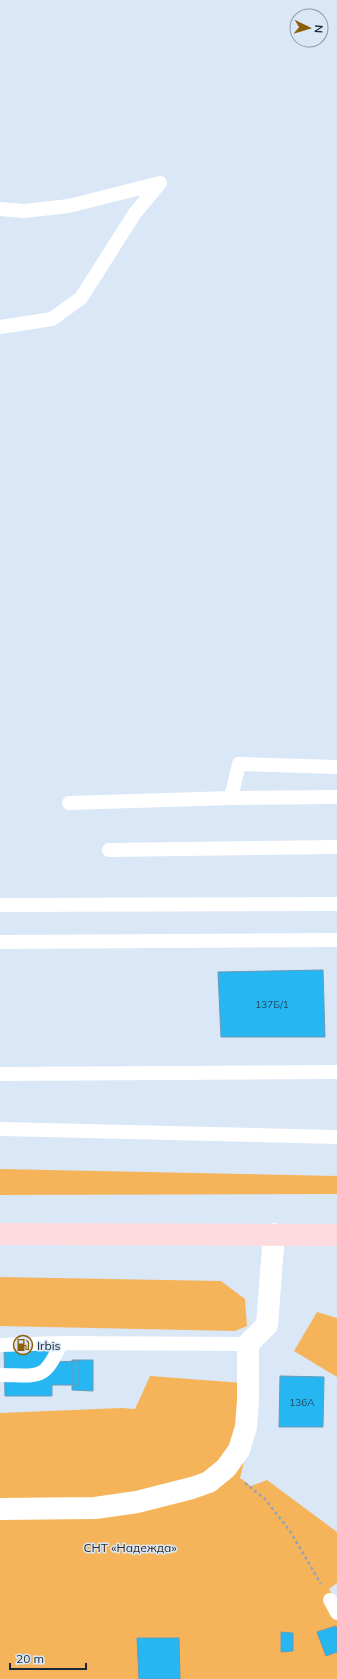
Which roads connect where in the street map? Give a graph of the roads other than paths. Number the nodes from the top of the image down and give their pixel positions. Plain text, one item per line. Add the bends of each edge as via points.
1 (0, 209) edge
2 (0, 327) edge
3 (337, 767) edge
4 (337, 797) edge
5 (231, 798) junction
6 (69, 803) dead end
7 (337, 847) edge
8 (109, 850) dead end
9 (337, 904) edge
10 (0, 905) edge
11 (337, 940) edge
12 (0, 942) edge
13 (337, 1072) edge
14 (0, 1074) edge
15 (0, 1129) edge
16 (337, 1136) edge
17 (0, 1234) edge
18 (274, 1234) junction
19 (337, 1235) edge
20 (61, 1343) junction
21 (0, 1344) edge
22 (248, 1344) junction
23 (0, 1375) edge
24 (0, 1509) edge
25 (330, 1600) road end
26 (337, 1613) edge

1 - 2 lane via 24,211 69,206 160,183 135,213 81,298 52,319
3 - 5 lane via 239,764
4 - 5 lane
5 - 6 lane
7 - 8 lane
9 - 10 lane
11 - 12 lane
13 - 14 lane
15 - 16 lane
17 - 18 main road
18 - 19 main road
18 - 22 street via 267,1325
20 - 21 lane
20 - 22 lane
20 - 23 lane via 52,1363 38,1375
22 - 24 street via 246,1427 239,1450 226,1468 209,1482 137,1502 95,1508
25 - 26 lane

